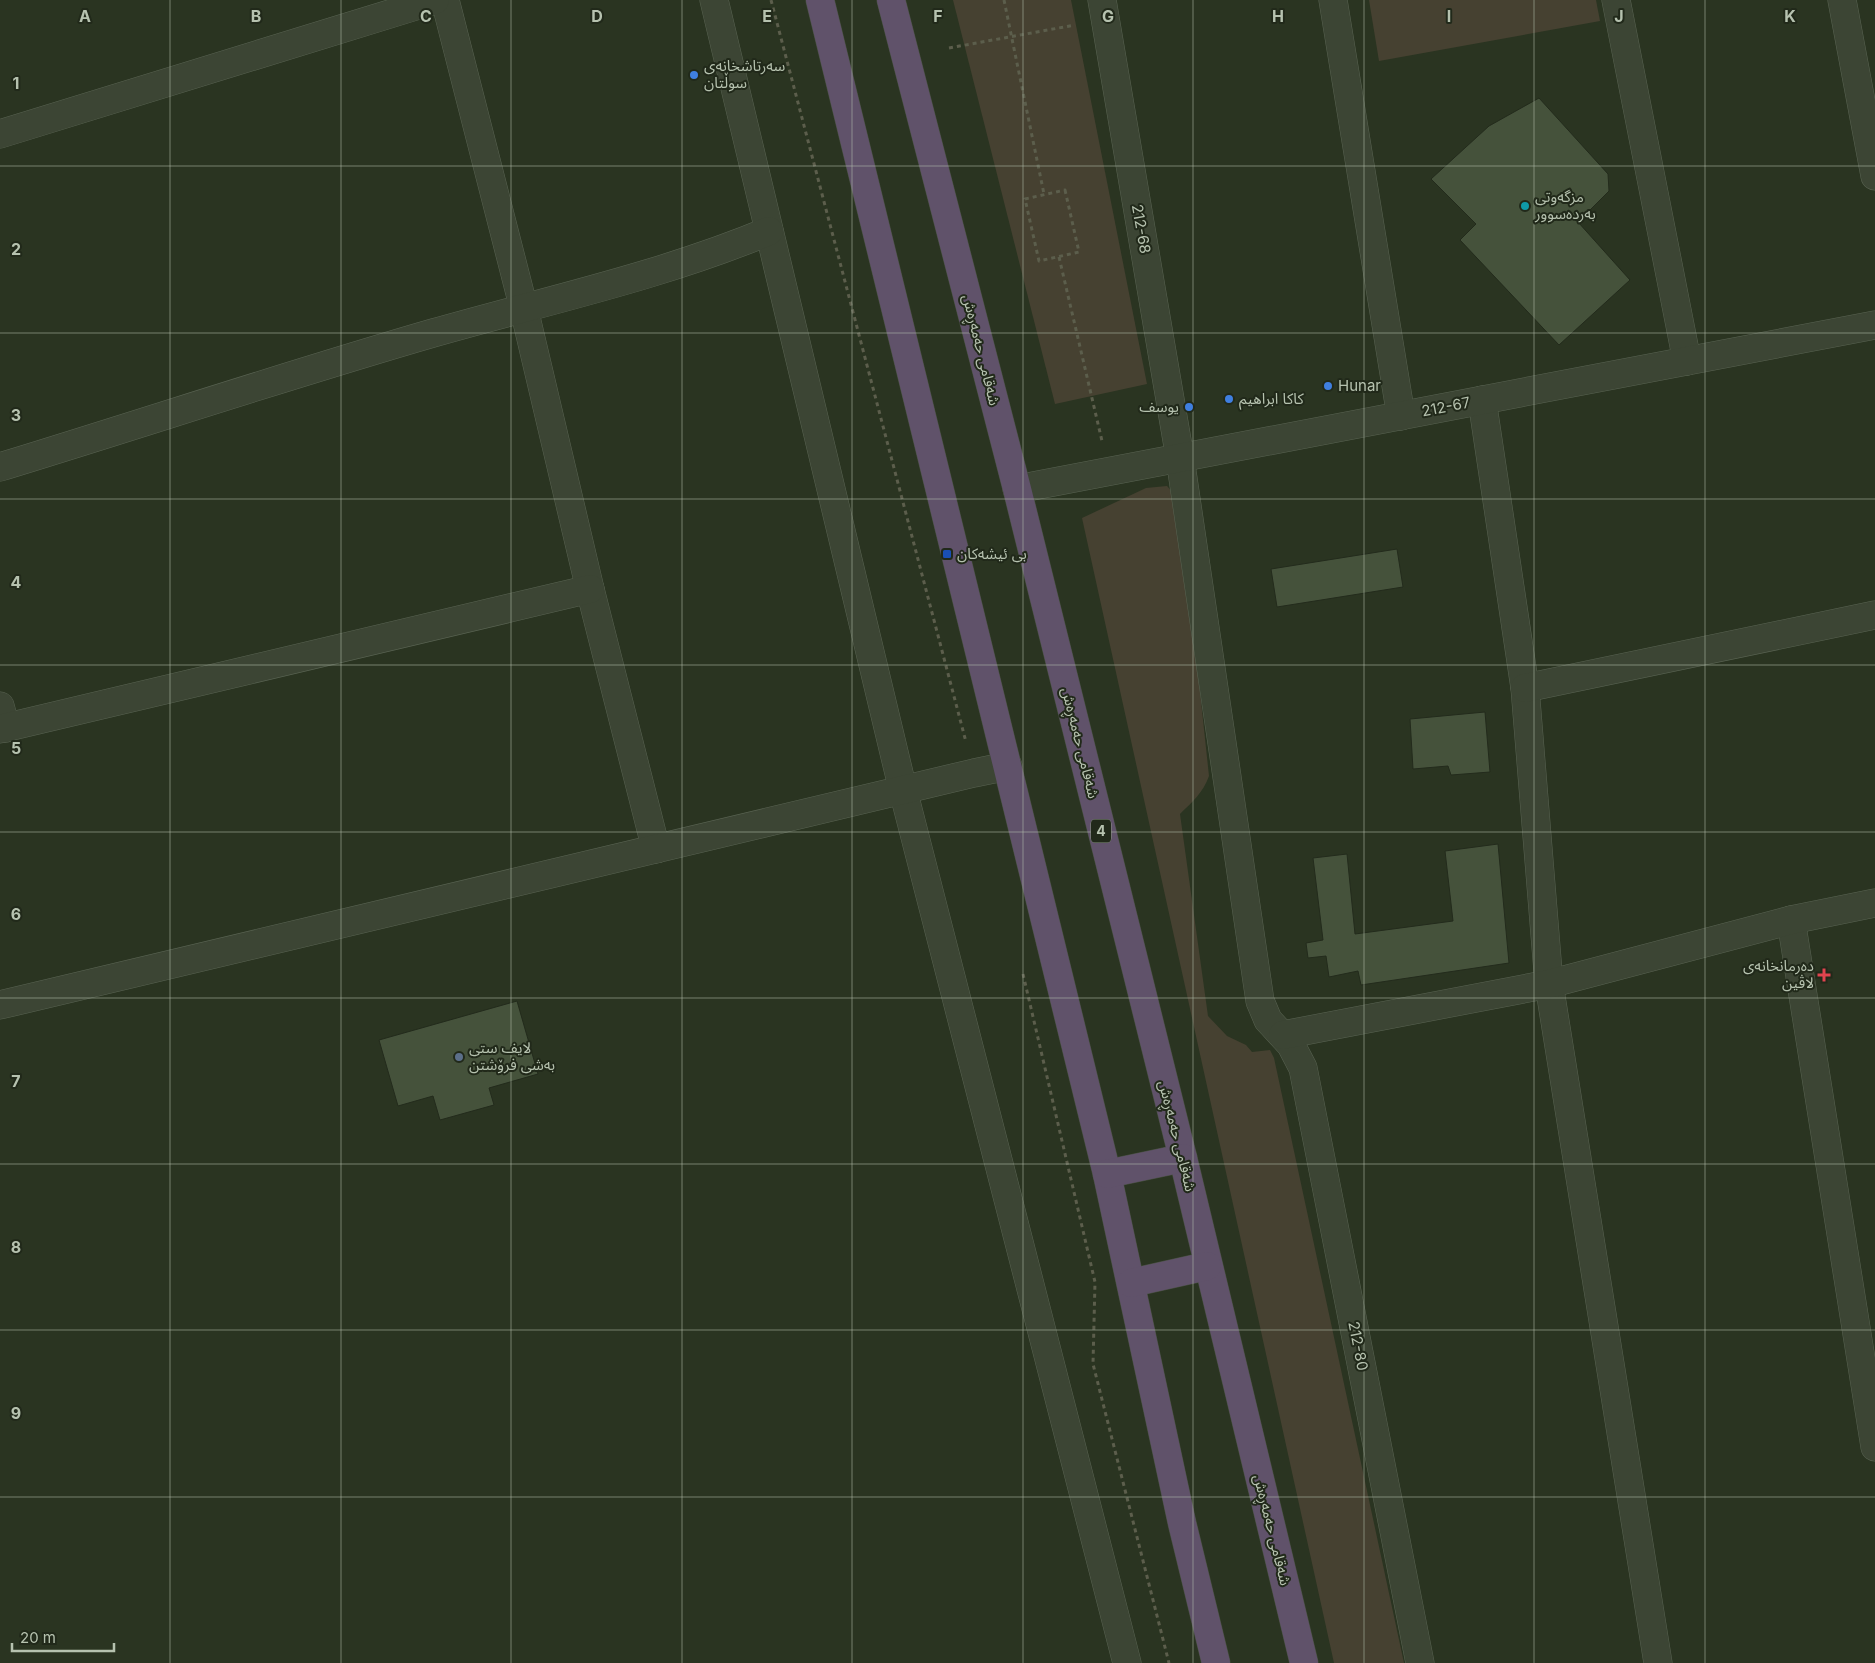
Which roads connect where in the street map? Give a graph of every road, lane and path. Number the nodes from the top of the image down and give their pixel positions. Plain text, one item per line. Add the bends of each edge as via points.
1 (435, 0) edge
2 (445, 0) edge
3 (714, 0) edge
4 (771, 0) edge
5 (820, 0) edge
6 (891, 0) edge
7 (1004, 0) edge
8 (1332, 0) edge
9 (1616, 0) edge
10 (1842, 0) edge
11 (1103, 10) edge
12 (1010, 36) junction
13 (949, 48) dead end
14 (0, 134) edge
15 (1875, 176) edge
16 (1044, 194) junction
17 (769, 231) junction
18 (1058, 257) junction
19 (524, 309) junction
20 (1875, 325) edge
21 (1688, 361) junction
22 (1482, 400) junction
23 (1401, 416) junction
24 (1180, 458) junction
25 (0, 467) edge
26 (1109, 472) junction
27 (1017, 490) junction
28 (590, 590) junction
29 (1875, 615) edge
30 (1525, 688) junction
31 (2, 721) edge
32 (1008, 766) junction
33 (974, 773) junction
34 (904, 790) junction
35 (656, 849) junction
36 (1875, 903) edge
37 (1791, 920) junction
38 (1023, 973) dead end
39 (1549, 984) junction
40 (0, 1005) edge
41 (1283, 1034) junction
42 (1183, 1158) junction
43 (1107, 1174) junction
44 (1207, 1266) junction
45 (1131, 1283) junction
46 (1875, 1447) edge
47 (1127, 1663) edge
48 (1169, 1663) edge
49 (1216, 1663) edge
50 (1304, 1663) edge
51 (1420, 1663) edge
52 (1658, 1663) edge

1 - 14 street
2 - 19 street
3 - 17 street
4 - 33 path
5 - 32 highway
6 - 27 highway, شەقامی حەمەڕەش / 4
7 - 12 path
8 - 23 street
9 - 21 street
10 - 15 street
11 - 12 path
11 - 24 street, 212-68
12 - 13 path
12 - 16 path
16 - 18 path via 1025,199 1035,244 1039,261
16 - 18 path via 1065,190 1067,198 1079,252
17 - 19 street via 724,250
17 - 34 street
18 - 26 path
19 - 25 street via 433,333
19 - 28 street
20 - 21 street, 212-67
21 - 22 street, 212-67
22 - 23 street, 212-67
22 - 30 street
23 - 24 street, 212-67
24 - 26 street, 212-67
24 - 41 street, 212-68 via 1260,1001 1268,1020
26 - 27 street, 212-67
27 - 42 highway, شەقامی حەمەڕەش / 4
28 - 31 street
28 - 35 street
29 - 30 street
30 - 39 street
32 - 33 street
32 - 43 highway
33 - 34 street
34 - 35 street
34 - 47 street
35 - 40 street
36 - 37 street
37 - 39 street
37 - 46 street
38 - 48 path via 1095,1282 1092,1364
39 - 41 street
39 - 52 street
41 - 51 street, 212-80 via 1303,1068
42 - 43 highway
42 - 44 highway, شەقامی حەمەڕەش / 4
43 - 45 highway
44 - 45 highway
44 - 50 highway, شەقامی حەمەڕەش / 4
45 - 49 highway via 1182,1523

